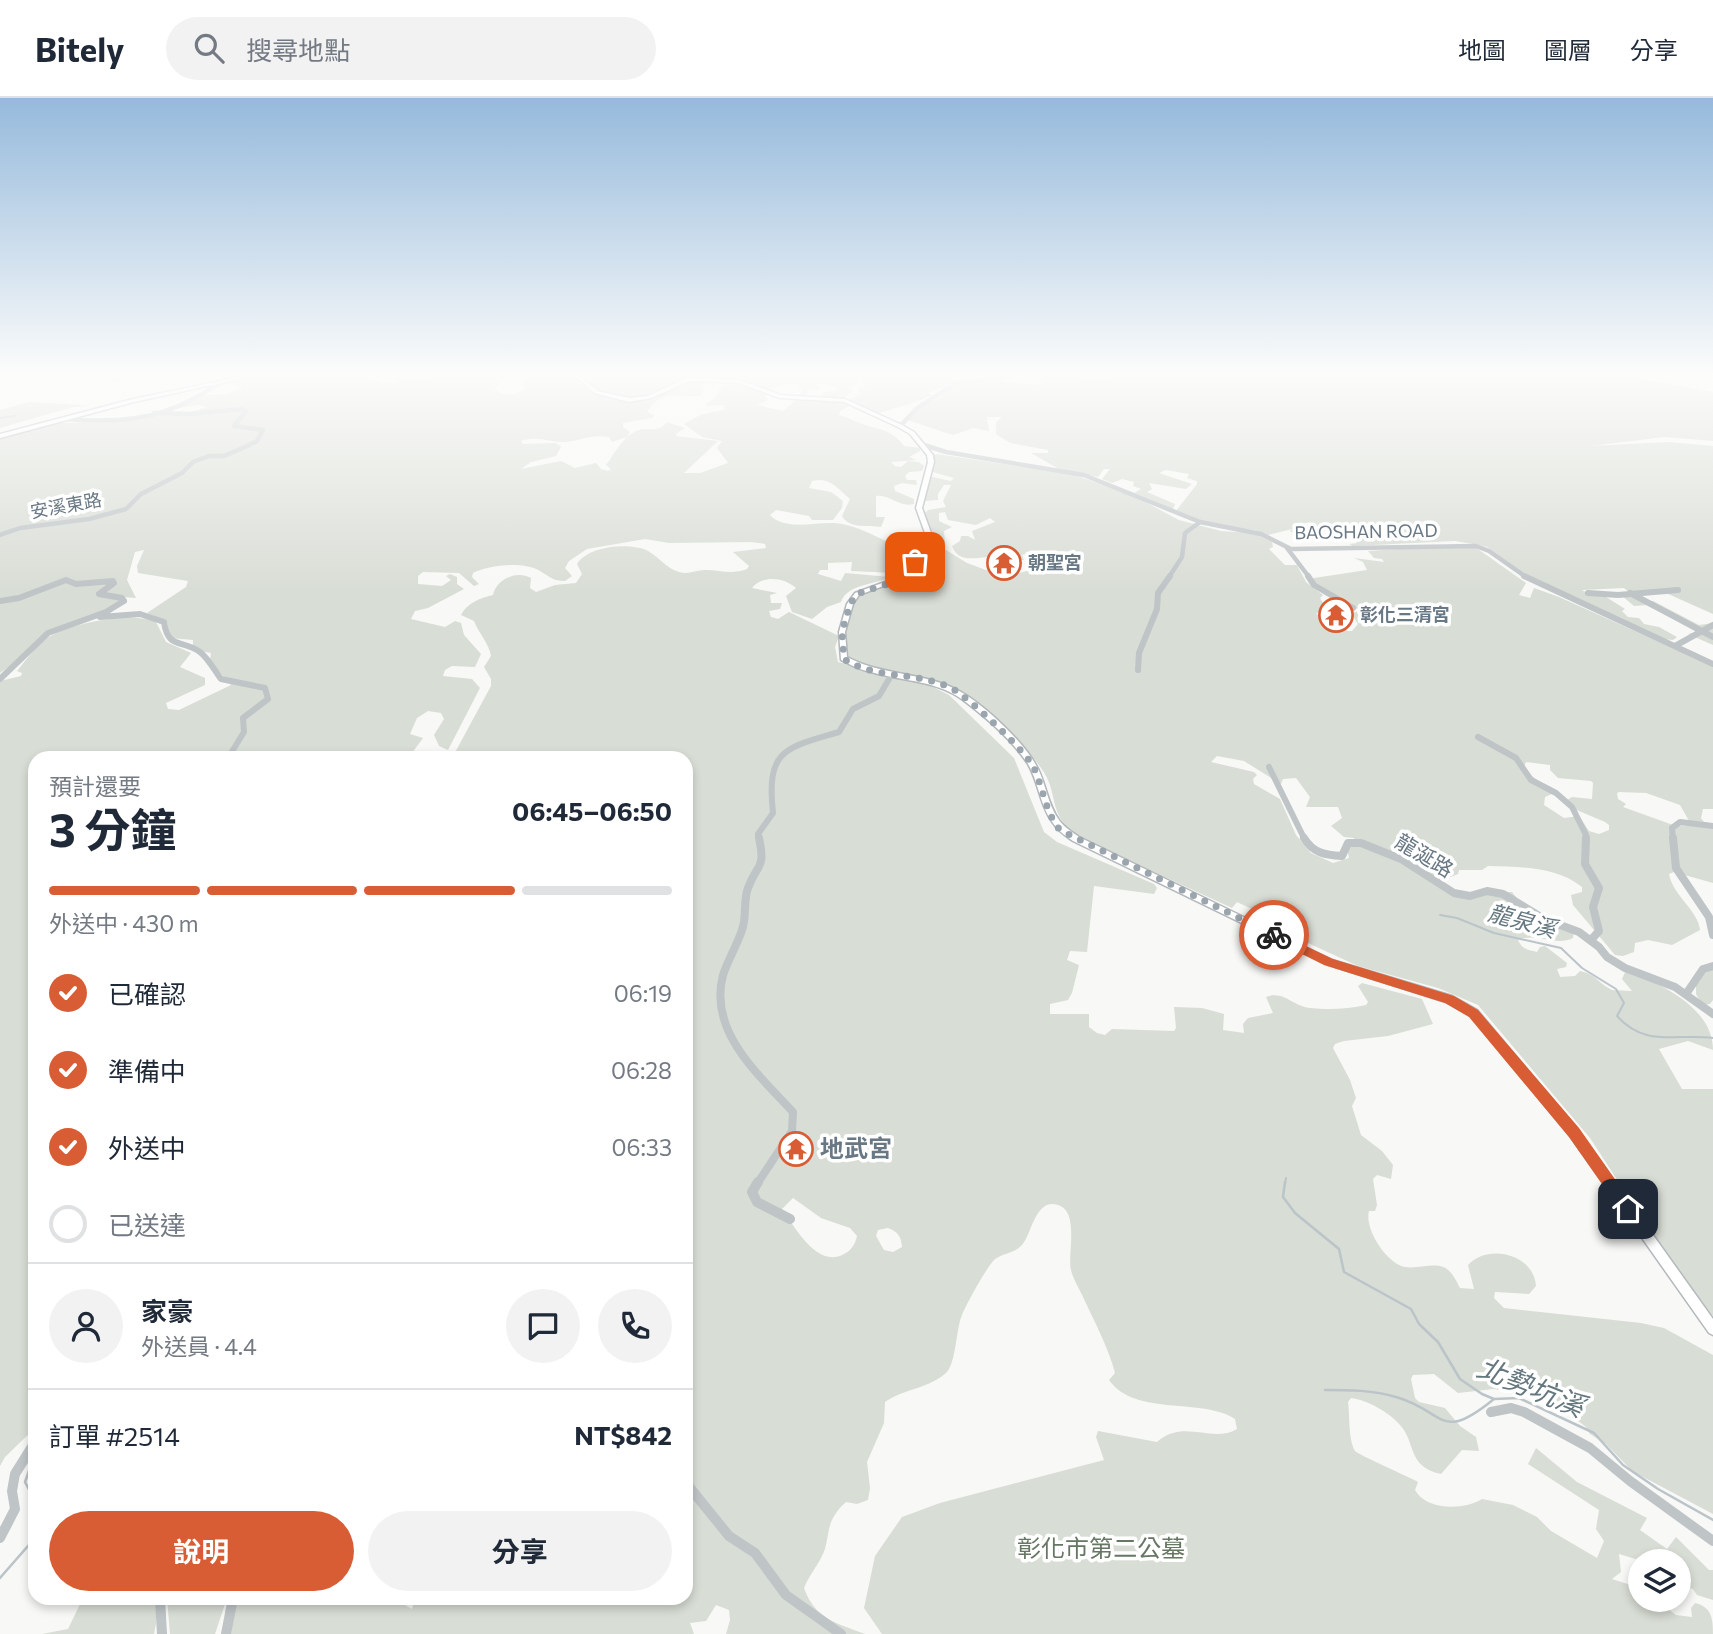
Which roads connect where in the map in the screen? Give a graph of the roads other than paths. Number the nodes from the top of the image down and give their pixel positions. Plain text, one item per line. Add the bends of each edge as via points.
1 (243, 448) edge
2 (926, 448) edge
3 (934, 448) edge
4 (946, 452) junction
5 (930, 455) junction
6 (1200, 522) junction
7 (0, 535) edge
8 (1286, 548) junction
9 (1678, 590) dead end
10 (1588, 593) dead end
11 (1630, 593) junction
12 (0, 601) edge
13 (1353, 608) dead end
14 (96, 617) junction
15 (1713, 625) edge
16 (1703, 632) junction
17 (1713, 637) edge
18 (1675, 646) junction
19 (1713, 664) edge
20 (1138, 670) dead end
21 (892, 674) junction
22 (0, 679) edge
23 (1478, 737) dead end
24 (232, 751) edge
25 (1269, 766) dead end
26 (1713, 826) edge
27 (1713, 935) edge
28 (1591, 940) junction
29 (1713, 967) edge
30 (1685, 994) junction
31 (1713, 1014) edge
32 (790, 1219) dead end
33 (1713, 1329) edge
34 (1491, 1412) dead end
35 (28, 1451) edge
36 (693, 1492) edge
37 (0, 1538) edge
38 (1713, 1541) edge
39 (160, 1605) edge
40 (232, 1605) edge
41 (162, 1634) edge
42 (226, 1634) edge
43 (841, 1634) edge

1 - 7 street, 安溪東路 via 193,462 182,474 141,494 126,509
2 - 5 main road
3 - 4 street, BAOSHAN ROAD
4 - 5 street
4 - 6 street, BAOSHAN ROAD via 1084,475
5 - 21 main road via 919,508 932,538 931,548 895,580 857,594 842,632 844,659
6 - 8 street, BAOSHAN ROAD via 1255,532
6 - 20 street via 1185,533 1182,557 1158,593
8 - 13 street via 1314,585
8 - 18 street, BAOSHAN ROAD via 1476,546 1533,582
9 - 11 street
10 - 11 street via 1601,598
11 - 16 street
12 - 14 street via 66,580 76,584 113,580 99,594 124,601
14 - 22 street via 46,635
14 - 24 street via 140,614 164,622 166,636 200,652 221,679 264,688 268,699 243,718 244,732
15 - 16 street
16 - 17 street
16 - 18 street
18 - 19 street, BAOSHAN ROAD
21 - 32 street via 878,696 853,709 839,732 793,746 778,758 770,785 773,813 758,834 761,867 748,888 743,928 720,985 727,1029 738,1051 793,1112 792,1131 752,1192 757,1202
21 - 33 main road via 936,682 967,699 1031,762 1060,830 1329,962 1449,999 1474,1013 1574,1133
23 - 28 street via 1516,758 1531,780 1572,807 1586,835 1585,864 1599,888 1594,907 1599,931
25 - 28 street, 龍涎路 via 1305,841 1315,851 1342,856 1348,843 1372,846 1454,893 1503,894
26 - 27 street via 1682,820 1672,828 1676,868 1709,917
28 - 30 street, 龍涎路 via 1625,968
29 - 30 street via 1703,969
30 - 31 street, 龍涎路
34 - 38 street via 1511,1408 1524,1412 1590,1448
35 - 37 street via 10,1490 15,1509
36 - 43 street via 729,1536 755,1553 786,1595
39 - 41 street
40 - 42 street

